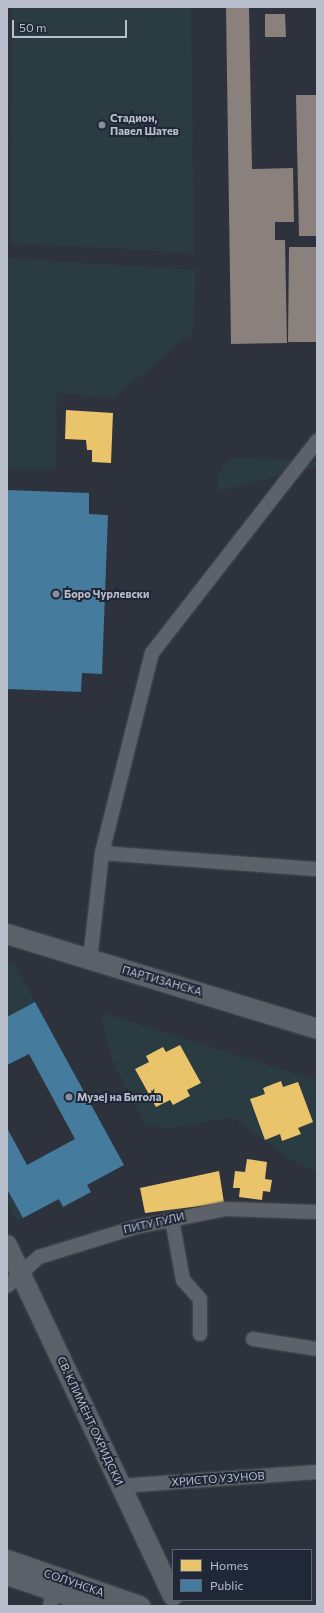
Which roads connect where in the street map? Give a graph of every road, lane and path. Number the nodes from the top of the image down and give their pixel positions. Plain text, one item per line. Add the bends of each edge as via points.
1 (317, 441) edge
2 (102, 853) junction
3 (317, 869) edge
4 (7, 934) edge
5 (90, 960) junction
6 (317, 1029) edge
7 (317, 1212) edge
8 (172, 1219) junction
9 (7, 1245) edge
10 (21, 1271) junction
11 (7, 1286) edge
12 (200, 1334) dead end
13 (253, 1339) dead end
14 (317, 1349) edge
15 (317, 1472) edge
16 (120, 1486) junction
17 (7, 1560) edge
18 (7, 1575) edge
19 (53, 1591) edge
20 (172, 1594) edge
21 (100, 1606) edge
22 (140, 1606) edge

1 - 2 street via 152,653
2 - 3 street
2 - 5 street
4 - 5 street, ПАРТИЗАНСКА
5 - 6 street, ПАРТИЗАНСКА
7 - 8 street, ПИТУ ГУЛИ via 226,1209
8 - 10 street, ПИТУ ГУЛИ via 65,1247 33,1260
8 - 12 street via 183,1280 200,1299
9 - 10 street, СВ. КЛИМЕНТ ОХРИДСКИ
10 - 11 street, ПИТУ ГУЛИ
10 - 16 street, СВ. КЛИМЕНТ ОХРИДСКИ
13 - 14 street
15 - 16 street, ХРИСТО УЗУНОВ
16 - 20 street, СВ. КЛИМЕНТ ОХРИДСКИ
17 - 19 street, СОЛУНСКА
18 - 19 street
19 - 21 street
19 - 22 street, СОЛУНСКА

